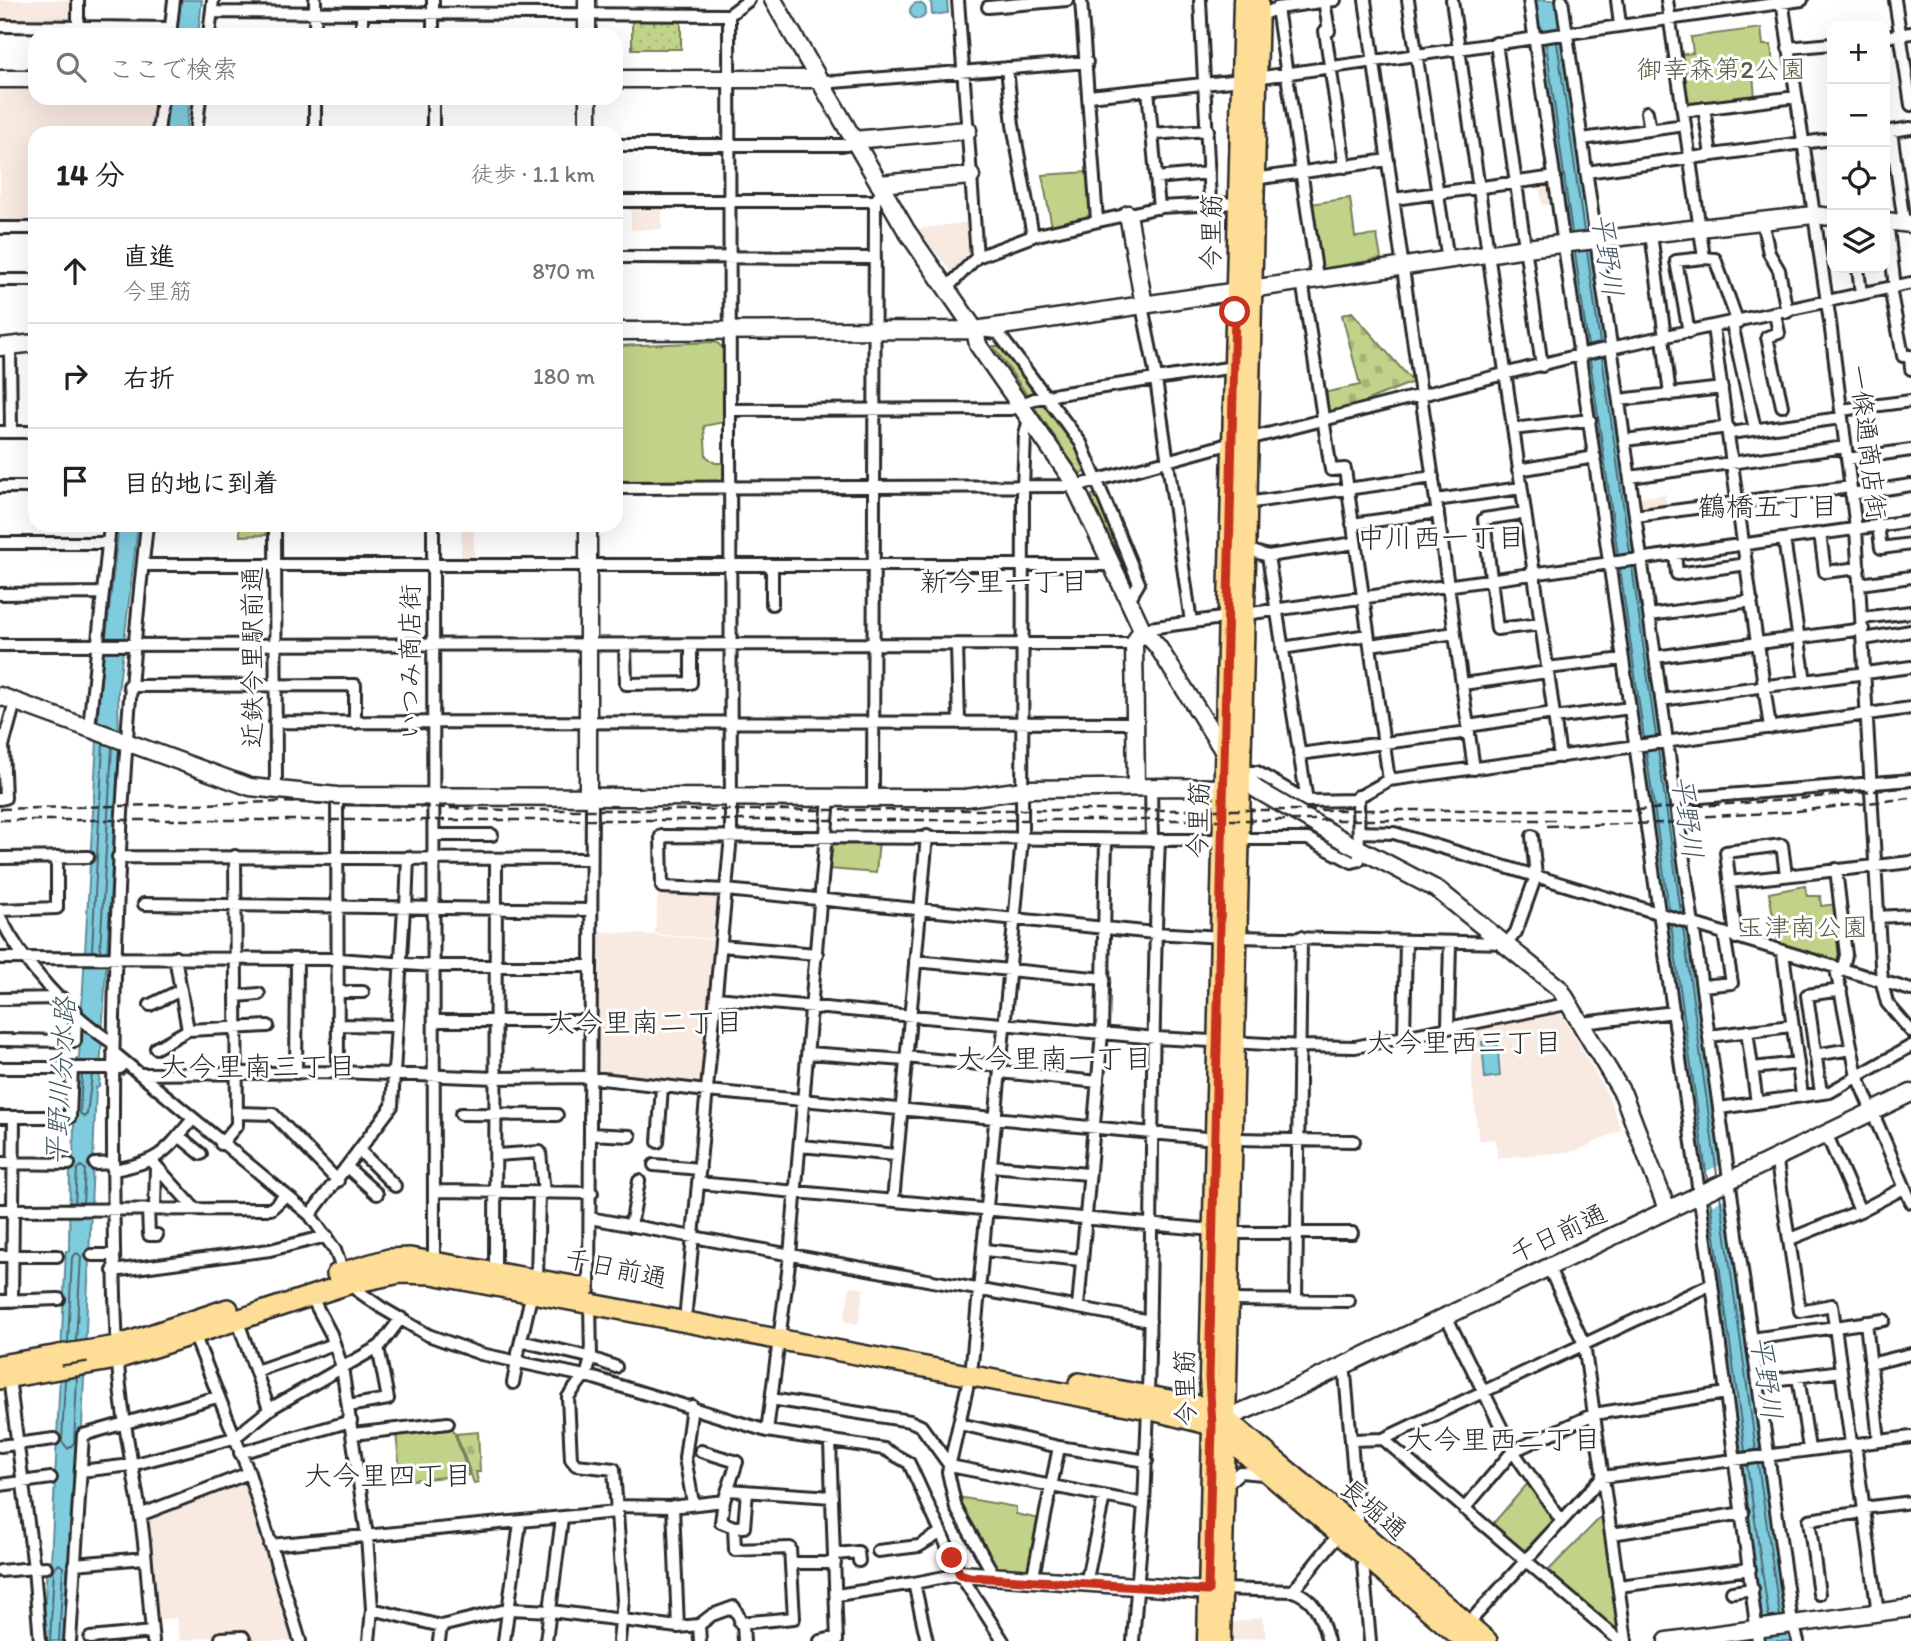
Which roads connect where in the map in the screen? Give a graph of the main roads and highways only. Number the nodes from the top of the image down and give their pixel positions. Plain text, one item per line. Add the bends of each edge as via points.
1 (1243, 0) edge
2 (1259, 8) edge
3 (1249, 78) junction
4 (1244, 289) junction
5 (1235, 443) junction
6 (1237, 615) junction
7 (1232, 839) junction
8 (1221, 1232) junction
9 (346, 1278) junction
10 (534, 1285) junction
11 (590, 1296) junction
12 (781, 1334) junction
13 (117, 1352) junction
14 (3, 1374) edge
15 (1219, 1422) junction
16 (1215, 1590) junction
17 (1461, 1635) edge
18 (1207, 1641) edge
19 (1221, 1641) edge
20 (1487, 1641) edge

1 - 3 main road, 今里筋
2 - 3 main road, 今里筋
3 - 4 main road, 今里筋 via 1254,178
3 - 4 main road, 今里筋 via 1237,203
4 - 5 main road, 今里筋
4 - 5 main road, 今里筋 via 1234,367
5 - 6 main road, 今里筋
5 - 6 main road, 今里筋 via 1246,503 1246,549
6 - 7 main road, 今里筋 via 1225,788
6 - 7 main road, 今里筋 via 1242,797
7 - 8 main road, 今里筋
8 - 15 main road, 今里筋
8 - 15 main road, 今里筋 via 1228,1300
9 - 10 highway, 千日前通 via 432,1274
9 - 10 highway, 千日前通 via 389,1259 434,1260 495,1270
9 - 13 highway, 千日前通
9 - 13 highway, 千日前通 via 311,1296 194,1334
10 - 11 highway, 千日前通
11 - 12 highway, 千日前通
11 - 12 highway, 千日前通 via 686,1310
12 - 15 highway, 千日前通 via 1148,1402
13 - 14 highway, 千日前通, bridge
15 - 16 main road, 今里筋
15 - 16 main road, 今里筋 via 1224,1489
15 - 17 highway, 長堀通 via 1273,1478
15 - 17 highway, 長堀通 via 1359,1530
16 - 18 main road, 今里筋
16 - 19 main road, 今里筋
17 - 20 highway, 長堀通

